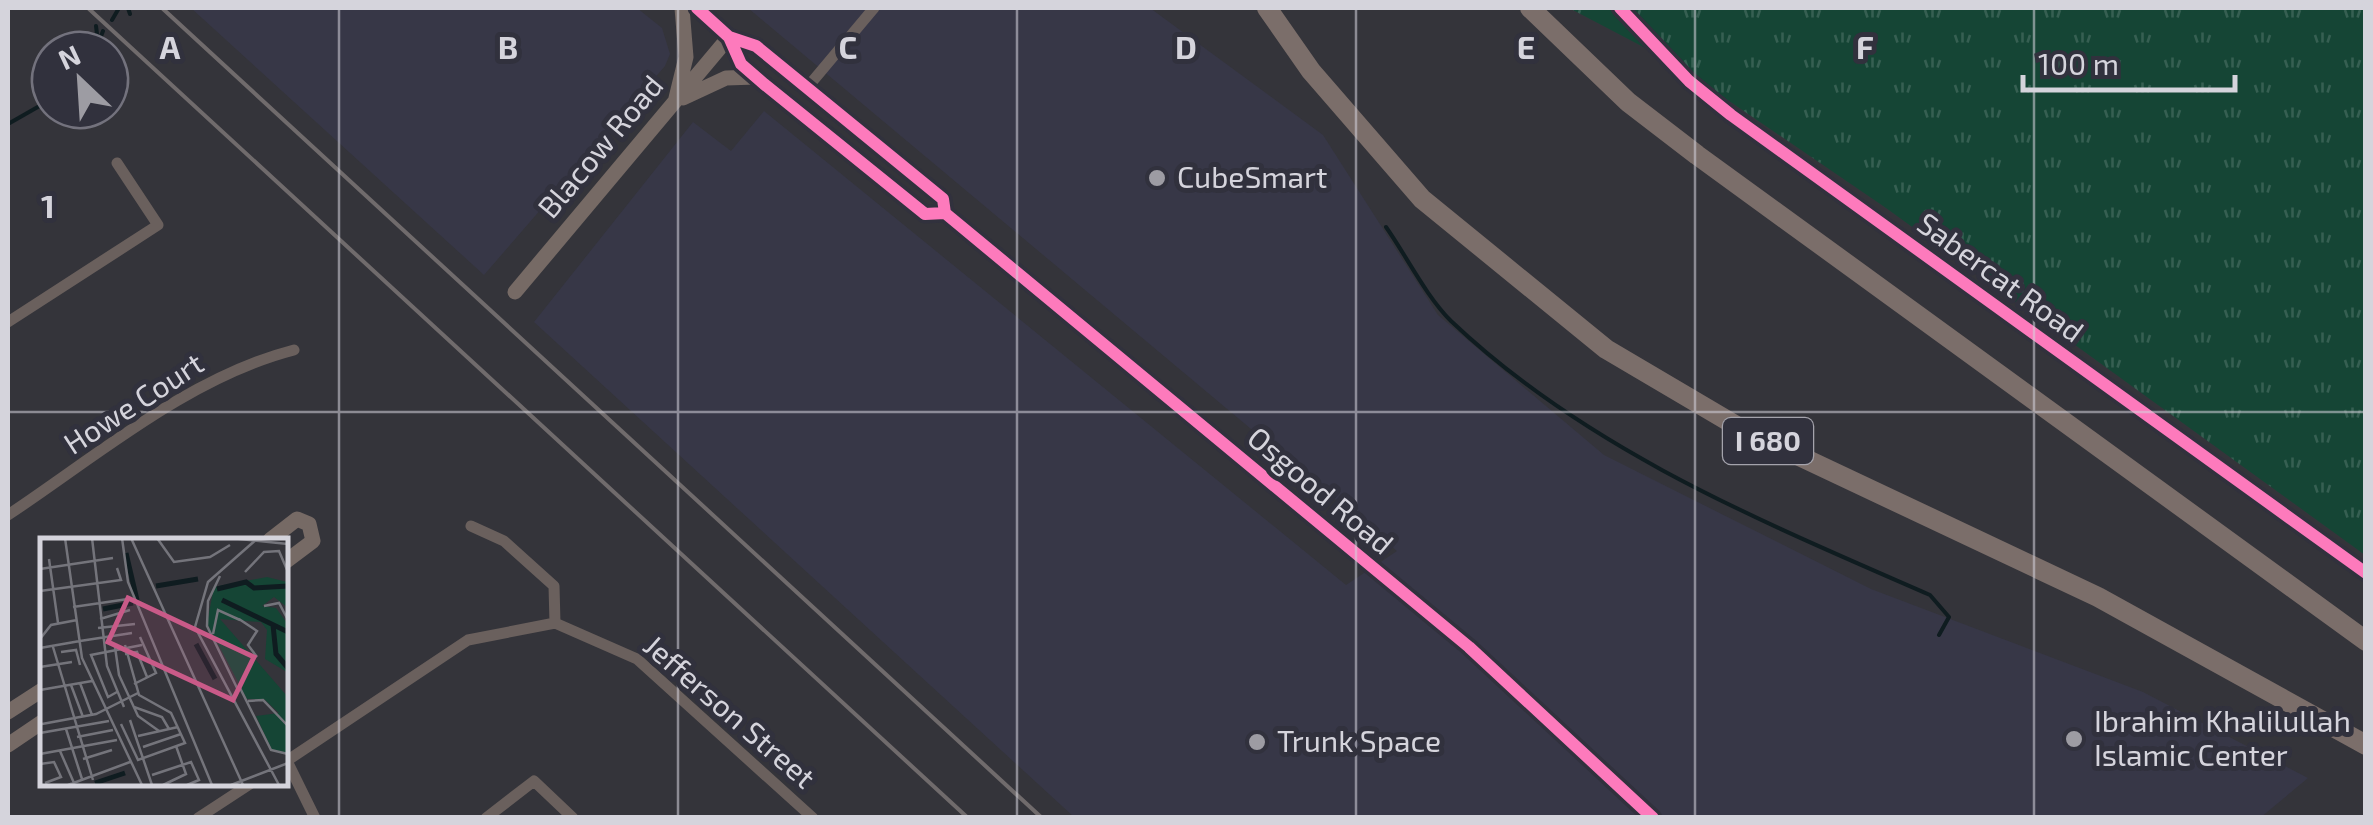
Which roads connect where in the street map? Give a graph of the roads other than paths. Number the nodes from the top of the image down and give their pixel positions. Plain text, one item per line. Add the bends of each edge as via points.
1 (682, 8) edge
2 (697, 8) edge
3 (874, 8) edge
4 (1267, 8) edge
5 (1530, 8) edge
6 (1620, 8) edge
7 (730, 37) junction
8 (756, 77) junction
9 (806, 88) junction
10 (675, 102) junction
11 (117, 164) dead end
12 (945, 213) junction
13 (515, 292) dead end
14 (8, 322) edge
15 (294, 350) dead end
16 (8, 515) edge
17 (470, 526) dead end
18 (273, 538) edge
19 (288, 560) edge
20 (2366, 574) edge
21 (556, 623) junction
22 (2366, 641) edge
23 (40, 691) edge
24 (8, 712) edge
25 (40, 723) edge
26 (8, 745) edge
27 (2366, 745) edge
28 (288, 760) edge
29 (288, 765) edge
30 (248, 785) edge
31 (198, 818) edge
32 (315, 818) edge
33 (486, 818) edge
34 (573, 818) edge
35 (813, 818) edge
36 (1653, 818) edge

1 - 10 main road via 686,57
2 - 7 main road, Osgood Road
3 - 9 street
4 - 27 highway, I 680 via 1344,112 1422,198 1606,349 1740,428 2098,597
5 - 22 highway via 1628,102 1697,155
6 - 20 street, Sabercat Road via 1689,82 1731,115
7 - 8 main road, Osgood Road via 741,64
7 - 9 main road, Osgood Road via 756,46
7 - 10 main road, Blacow Road
8 - 10 main road via 712,82
8 - 12 main road, Osgood Road via 926,214
9 - 12 main road, Osgood Road via 943,200
10 - 13 main road, Blacow Road
11 - 14 street via 158,224
12 - 36 main road, Osgood Road via 1469,647
15 - 16 street, Howe Court via 248,362 201,389
17 - 21 street via 504,541 554,586
18 - 19 main road via 297,519 309,524 312,541
21 - 28 street via 468,640
21 - 35 street, Jefferson Street via 637,659
23 - 24 main road
25 - 26 main road
29 - 32 street
30 - 31 street
33 - 34 street via 534,781

